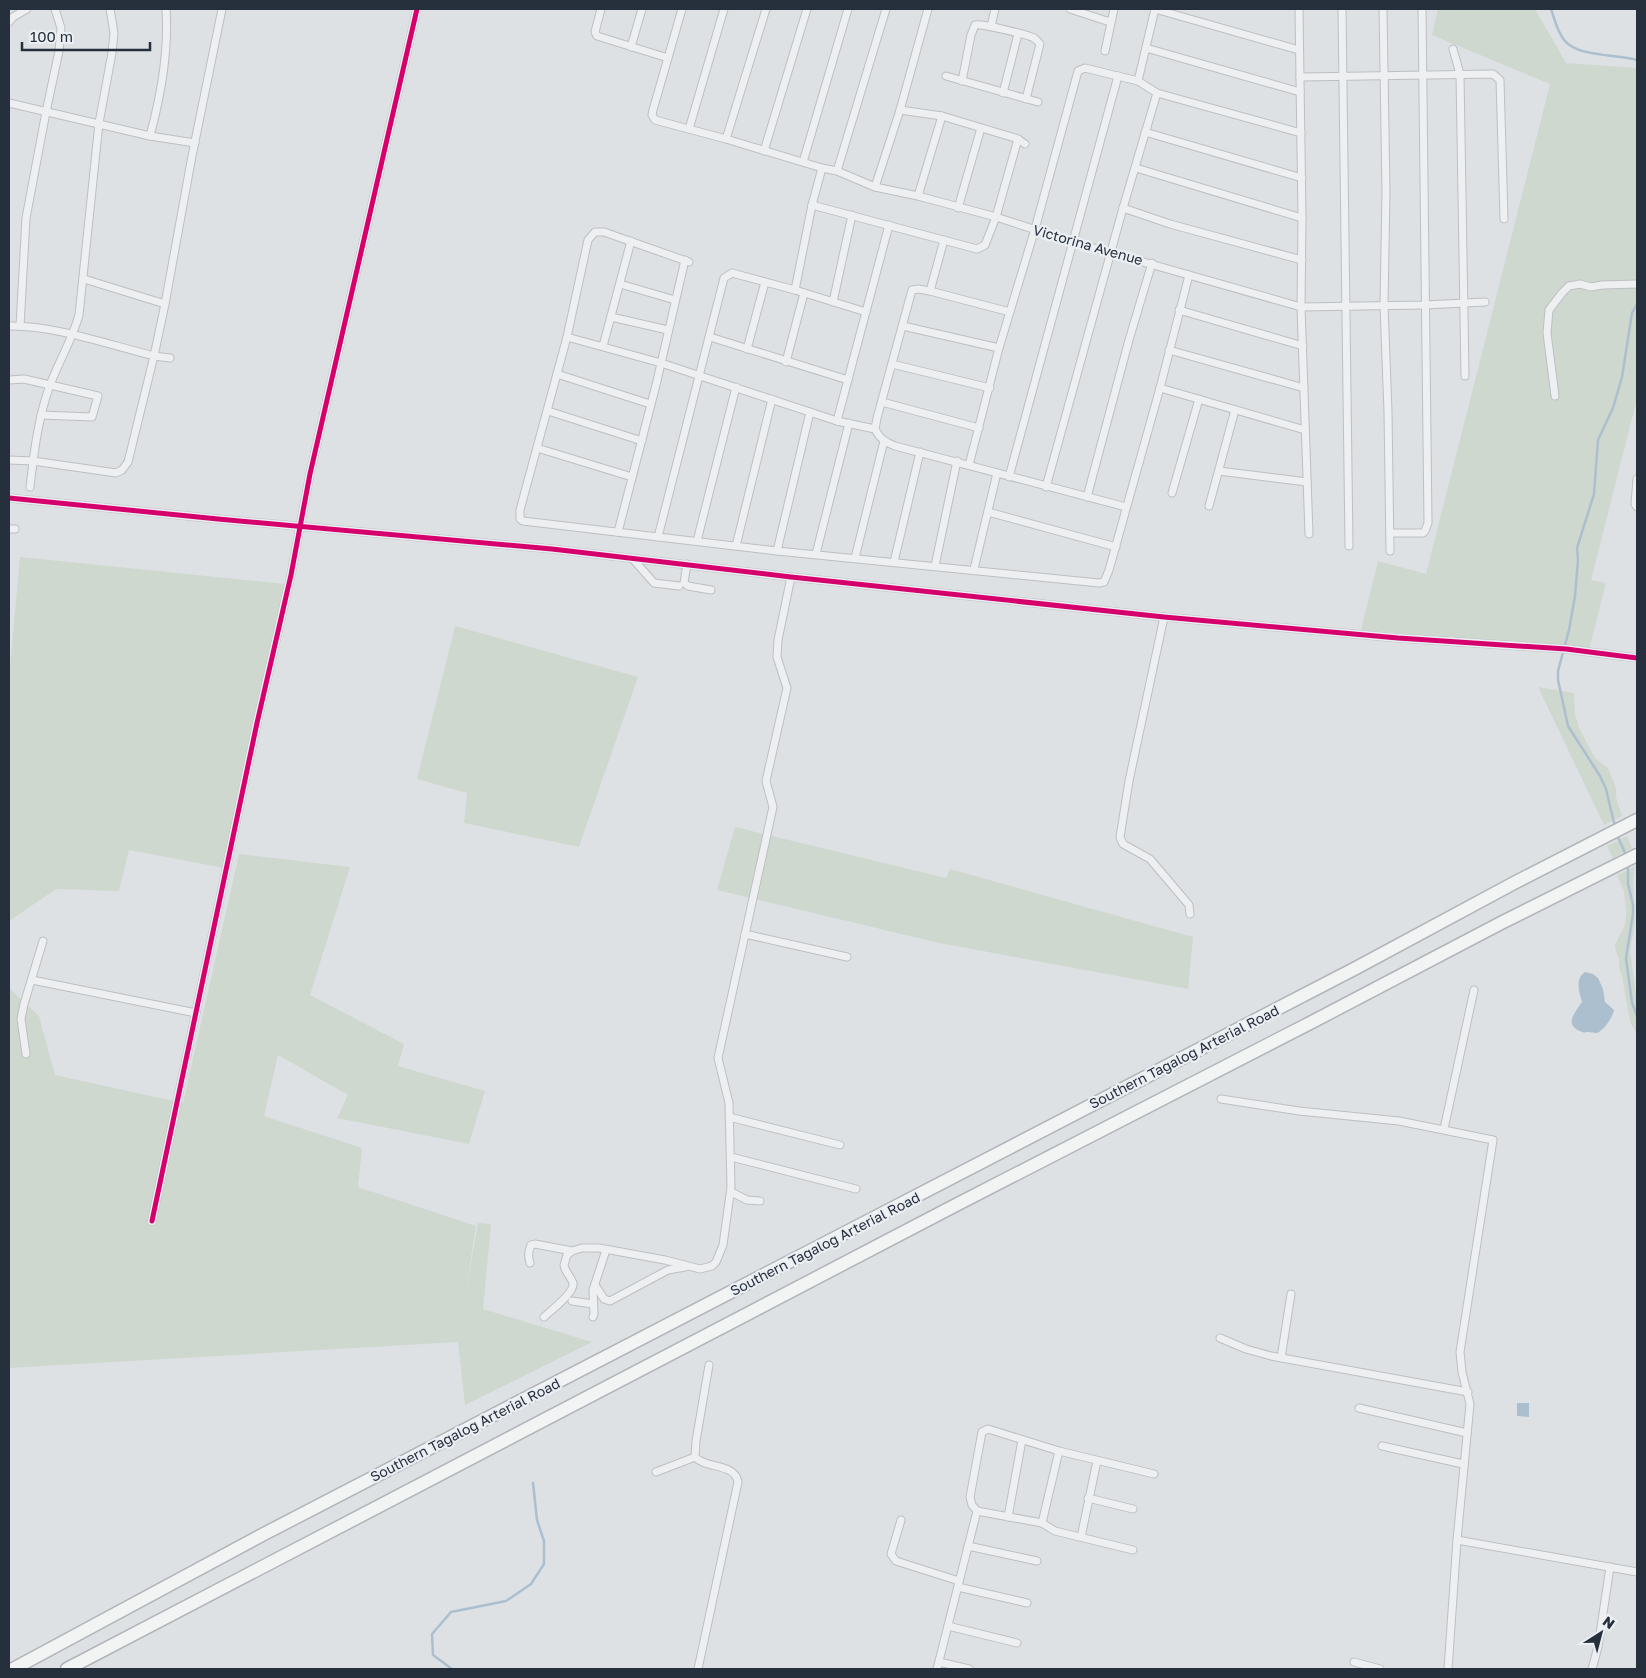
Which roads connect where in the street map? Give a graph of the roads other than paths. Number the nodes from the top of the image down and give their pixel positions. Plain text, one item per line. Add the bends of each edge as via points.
1 (27, 9) edge
2 (55, 9) edge
3 (110, 9) edge
4 (166, 9) edge
5 (222, 9) edge
6 (417, 9) edge
7 (601, 9) edge
8 (642, 9) edge
9 (682, 9) edge
10 (724, 9) edge
11 (766, 9) edge
12 (806, 9) edge
13 (848, 9) edge
14 (886, 9) edge
15 (928, 9) edge
16 (995, 9) edge
17 (1070, 9) edge
18 (1114, 9) edge
19 (1155, 9) edge
20 (1299, 9) edge
21 (1342, 9) edge
22 (1383, 9) edge
23 (1422, 9) edge
24 (9, 22) edge
25 (1110, 22) junction
26 (991, 26) junction
27 (1018, 34) junction
28 (631, 47) junction
29 (1146, 48) junction
30 (1453, 49) dead end
31 (1299, 50) junction
32 (1105, 51) dead end
33 (668, 58) junction
34 (1460, 74) junction
35 (1423, 75) junction
36 (946, 76) dead end
37 (1118, 76) junction
38 (1384, 76) junction
39 (1300, 77) junction
40 (1342, 77) junction
41 (962, 81) junction
42 (1138, 81) junction
43 (1300, 92) junction
44 (1003, 93) junction
45 (1157, 93) junction
46 (1026, 99) junction
47 (1038, 102) dead end
48 (9, 103) edge
49 (900, 110) junction
50 (46, 112) junction
51 (942, 116) junction
52 (99, 123) junction
53 (981, 128) junction
54 (689, 129) junction
55 (1145, 132) junction
56 (1301, 133) junction
57 (150, 136) junction
58 (726, 139) junction
59 (1018, 139) junction
60 (195, 143) junction
61 (1025, 144) dead end
62 (764, 151) junction
63 (803, 162) junction
64 (822, 168) junction
65 (1136, 168) junction
66 (838, 171) junction
67 (1302, 178) junction
68 (875, 186) junction
69 (918, 196) junction
70 (812, 205) junction
71 (958, 208) junction
72 (1122, 208) junction
73 (852, 215) junction
74 (996, 217) junction
75 (1302, 218) junction
76 (1504, 219) dead end
77 (889, 225) junction
78 (1035, 229) junction
79 (944, 240) junction
80 (631, 241) junction
81 (1074, 242) junction
82 (1111, 252) junction
83 (1302, 260) junction
84 (1152, 263) junction
85 (1189, 275) junction
86 (84, 279) junction
87 (765, 282) junction
88 (620, 284) junction
89 (1637, 284) edge
90 (795, 290) junction
91 (930, 291) junction
92 (804, 293) junction
93 (675, 300) junction
94 (833, 302) junction
95 (1464, 302) junction
96 (1485, 302) dead end
97 (165, 304) junction
98 (1384, 305) junction
99 (1424, 305) junction
100 (1347, 306) junction
101 (1301, 307) junction
102 (1179, 310) junction
103 (866, 312) junction
104 (1010, 312) junction
105 (611, 317) junction
106 (9, 326) edge
107 (20, 326) junction
108 (903, 326) junction
109 (668, 330) junction
110 (74, 336) junction
111 (567, 337) junction
112 (710, 337) junction
113 (603, 346) junction
114 (1303, 346) junction
115 (999, 348) junction
116 (747, 349) junction
117 (1169, 350) junction
118 (154, 356) junction
119 (170, 358) dead end
120 (786, 362) junction
121 (661, 363) junction
122 (892, 364) junction
123 (557, 374) junction
124 (699, 376) junction
125 (1465, 376) dead end
126 (9, 380) edge
127 (848, 380) junction
128 (50, 384) junction
129 (736, 387) junction
130 (990, 388) junction
131 (1160, 388) junction
132 (1304, 388) junction
133 (1555, 396) dead end
134 (772, 399) junction
135 (1199, 399) junction
136 (882, 402) junction
137 (650, 404) junction
138 (1235, 410) junction
139 (548, 411) junction
140 (810, 412) junction
141 (41, 415) junction
142 (837, 421) junction
143 (849, 423) junction
144 (979, 428) junction
145 (875, 429) junction
146 (1305, 430) junction
147 (642, 441) junction
148 (884, 441) junction
149 (537, 448) junction
150 (920, 452) junction
151 (9, 460) edge
152 (33, 461) junction
153 (957, 462) junction
154 (969, 465) junction
155 (1219, 472) junction
156 (997, 473) junction
157 (632, 477) junction
158 (1009, 477) junction
159 (1637, 479) edge
160 (1307, 482) junction
161 (30, 487) dead end
162 (1046, 487) junction
163 (1172, 493) dead end
164 (1087, 497) junction
165 (9, 498) edge
166 (1209, 506) dead end
167 (1126, 507) junction
168 (1637, 507) edge
169 (988, 512) junction
170 (299, 527) junction
171 (618, 532) junction
172 (1390, 533) junction
173 (1309, 534) dead end
174 (658, 536) junction
175 (697, 541) junction
176 (736, 546) junction
177 (1349, 546) dead end
178 (1116, 547) junction
179 (777, 551) junction
180 (1390, 551) dead end
181 (816, 554) junction
182 (632, 558) junction
183 (855, 558) junction
184 (894, 562) junction
185 (687, 564) junction
186 (935, 566) junction
187 (974, 569) junction
188 (791, 577) junction
189 (679, 586) dead end
190 (711, 590) dead end
191 (1164, 617) junction
192 (1637, 658) edge
193 (1637, 820) edge
194 (1637, 855) edge
195 (1190, 914) dead end
196 (745, 934) junction
197 (43, 941) dead end
198 (847, 957) dead end
199 (32, 980) junction
200 (1474, 990) dead end
201 (196, 1013) junction
202 (26, 1054) dead end
203 (1221, 1099) dead end
204 (729, 1117) junction
205 (1444, 1129) junction
206 (840, 1145) dead end
207 (730, 1157) junction
208 (856, 1189) dead end
209 (731, 1192) junction
210 (760, 1201) dead end
211 (152, 1221) dead end
212 (606, 1250) junction
213 (572, 1251) junction
214 (530, 1263) dead end
215 (688, 1266) junction
216 (595, 1285) junction
217 (1291, 1294) dead end
218 (572, 1301) dead end
219 (593, 1304) junction
220 (544, 1316) dead end
221 (593, 1318) dead end
222 (1220, 1338) dead end
223 (1281, 1358) junction
224 (709, 1365) dead end
225 (1468, 1392) junction
226 (1359, 1408) dead end
227 (1467, 1433) junction
228 (1022, 1440) junction
229 (1382, 1446) dead end
230 (1060, 1451) junction
231 (695, 1457) junction
232 (1097, 1461) junction
233 (1464, 1464) junction
234 (656, 1472) dead end
235 (1154, 1474) dead end
236 (1088, 1498) junction
237 (1133, 1509) dead end
238 (977, 1511) junction
239 (1008, 1518) junction
240 (901, 1520) dead end
241 (1042, 1523) junction
242 (1081, 1537) junction
243 (1457, 1540) junction
244 (968, 1546) junction
245 (1133, 1550) dead end
246 (1037, 1561) dead end
247 (1610, 1567) junction
248 (1637, 1572) edge
249 (958, 1584) junction
250 (1028, 1604) dead end
251 (948, 1626) junction
252 (1017, 1643) dead end
253 (1354, 1662) dead end
254 (938, 1666) edge
255 (13, 1669) edge
256 (67, 1669) edge
257 (698, 1669) edge
258 (968, 1669) edge
259 (1380, 1669) edge
260 (1448, 1669) edge
261 (1592, 1669) edge

1 - 24 street
2 - 50 street via 61,28 60,51
3 - 52 street via 114,33
4 - 57 street via 163,74
5 - 60 street
6 - 170 street
7 - 28 street via 595,32 597,36
8 - 28 street
9 - 33 street
10 - 54 street
11 - 58 street
12 - 62 street
13 - 63 street
14 - 66 street
15 - 49 street
16 - 26 street
17 - 25 street
18 - 25 street
19 - 29 street
19 - 31 street
20 - 31 street
21 - 40 street
22 - 38 street
23 - 35 street
25 - 32 street
26 - 27 street
26 - 41 street via 980,24 973,28
27 - 44 street
27 - 46 street via 1034,38 1040,44
28 - 33 street
29 - 42 street
29 - 43 street
30 - 34 street
31 - 39 street
33 - 54 street, Victorina Avenue via 652,115 655,120
34 - 35 street
34 - 76 street via 1494,74 1500,80
34 - 95 street
35 - 38 street
35 - 99 street
36 - 41 street
37 - 42 street
37 - 78 street via 1085,68 1078,71
37 - 81 street
38 - 40 street
38 - 98 street
39 - 40 street
39 - 43 street
40 - 100 street
41 - 44 street
42 - 45 street
43 - 56 street
44 - 46 street
45 - 55 street
45 - 56 street
46 - 47 street
48 - 50 street
49 - 51 street
49 - 68 street
50 - 52 street
50 - 107 street via 26,218
51 - 53 street
51 - 69 street
52 - 57 street
52 - 86 street
53 - 59 street
53 - 71 street
54 - 58 street, Victorina Avenue
55 - 65 street
55 - 67 street
56 - 67 street
57 - 60 street
58 - 62 street, Victorina Avenue
59 - 61 street
59 - 74 street
60 - 97 street
62 - 63 street, Victorina Avenue
63 - 64 street, Victorina Avenue
64 - 66 street, Victorina Avenue
64 - 70 street
65 - 72 street
65 - 75 street
66 - 68 street, Victorina Avenue
67 - 75 street
68 - 69 street, Victorina Avenue
69 - 71 street, Victorina Avenue
70 - 73 street
70 - 90 street
71 - 74 street, Victorina Avenue
72 - 82 street
72 - 83 street
73 - 77 street
73 - 94 street
74 - 78 street, Victorina Avenue
74 - 79 street via 982,248
75 - 83 street
77 - 79 street
77 - 103 street
78 - 81 street, Victorina Avenue
78 - 104 street
79 - 91 street
80 - 88 street
80 - 93 street via 687,261
80 - 111 street via 604,232 595,232 588,240
81 - 82 street, Victorina Avenue
81 - 158 street
82 - 84 street, Victorina Avenue
82 - 162 street
83 - 101 street
84 - 85 street, Victorina Avenue
84 - 164 street
85 - 101 street, Victorina Avenue
85 - 102 street
86 - 97 street
86 - 110 street
87 - 90 street
87 - 112 street via 732,273 724,278
87 - 116 street
88 - 93 street
88 - 105 street
89 - 133 street via 1569,286 1549,310 1547,333
90 - 92 street
91 - 104 street
91 - 108 street via 912,290
92 - 94 street
92 - 120 street
93 - 109 street
94 - 103 street
95 - 96 street, Victorina Avenue
95 - 99 street, Victorina Avenue
95 - 125 street
97 - 118 street
98 - 99 street, Victorina Avenue
98 - 100 street, Victorina Avenue
98 - 172 street
99 - 172 street via 1428,523 1423,533
100 - 101 street, Victorina Avenue
100 - 177 street
101 - 114 street
102 - 114 street
102 - 117 street
103 - 127 street
104 - 115 street
105 - 109 street
105 - 113 street
106 - 107 street
107 - 110 street
108 - 115 street
108 - 122 street
109 - 121 street
110 - 118 street
110 - 128 street
111 - 113 street
111 - 123 street
112 - 116 street
112 - 124 street
113 - 121 street
114 - 132 street
115 - 130 street
116 - 120 street
117 - 131 street
117 - 132 street
118 - 119 street
118 - 152 street via 128,462 122,470 116,473
120 - 127 street
121 - 124 street
121 - 137 street
122 - 130 street
122 - 136 street
123 - 137 street
123 - 139 street
124 - 129 street
124 - 174 street
126 - 128 street
127 - 142 street
128 - 141 street
128 - 141 street via 98,396 92,417
129 - 134 street
129 - 175 street
130 - 144 street
131 - 135 street
131 - 167 street
132 - 146 street
134 - 140 street
134 - 176 street
135 - 138 street
135 - 163 street
136 - 144 street
136 - 145 street
137 - 147 street
138 - 146 street
138 - 155 street
139 - 147 street
139 - 149 street
140 - 142 street
140 - 179 street
141 - 152 street
142 - 143 street
143 - 145 street
143 - 181 street
144 - 154 street
145 - 148 street
146 - 160 street
147 - 157 street
148 - 150 street
148 - 183 street
149 - 157 street
149 - 171 street via 520,519
150 - 153 street
150 - 184 street
151 - 152 street
152 - 161 street
153 - 154 street
153 - 186 street
154 - 156 street
155 - 160 street
155 - 166 street
156 - 158 street
156 - 169 street
157 - 171 street
158 - 162 street
159 - 168 street
160 - 173 street
162 - 164 street
164 - 167 street
165 - 170 street
167 - 178 street
169 - 178 street
169 - 187 street
170 - 182 street
170 - 201 street
171 - 174 street
172 - 180 street
174 - 175 street
175 - 176 street
176 - 179 street
178 - 187 street via 1107,578 1099,583
179 - 181 street
181 - 183 street
182 - 185 street
182 - 189 street via 654,583
183 - 184 street
184 - 186 street
185 - 188 street
185 - 190 street via 684,584
186 - 187 street
188 - 191 street
188 - 196 street via 777,657 786,688 766,781 773,807
191 - 192 street via 1566,649
191 - 195 street via 1120,837 1128,848 1150,859 1189,905
193 - 255 highway, Southern Tagalog Arterial Road via 262,1535
194 - 256 highway, Southern Tagalog Arterial Road via 1501,922
196 - 198 street
196 - 204 street via 718,1058 729,1103
197 - 199 street
199 - 201 street
199 - 202 street via 21,1019
200 - 205 street
201 - 211 street
203 - 205 street
204 - 206 street
204 - 207 street
205 - 225 street via 1493,1140 1460,1352
207 - 208 street
207 - 209 street
209 - 210 street via 747,1200
209 - 215 street via 723,1245 716,1262 700,1269
212 - 213 street via 582,1248
212 - 215 street
212 - 216 street
213 - 214 street via 531,1245
213 - 220 street via 564,1265 573,1287
215 - 216 street via 668,1270 610,1301 604,1299
216 - 219 street
217 - 223 street
218 - 219 street
219 - 221 street
222 - 223 street
223 - 225 street
224 - 231 street
225 - 227 street
226 - 227 street
227 - 233 street
228 - 230 street
228 - 238 street via 988,1430 982,1432 970,1497
228 - 239 street
229 - 233 street
230 - 232 street
230 - 241 street
231 - 234 street
231 - 257 street via 706,1464 730,1470 738,1482
232 - 235 street
232 - 236 street
233 - 243 street
236 - 237 street
236 - 242 street
238 - 239 street
238 - 244 street
239 - 241 street
240 - 249 street via 891,1554 893,1558
241 - 242 street
242 - 245 street
243 - 247 street
243 - 260 street
244 - 246 street
244 - 249 street
247 - 248 street
247 - 261 street
249 - 250 street
249 - 251 street
251 - 252 street
251 - 254 street
253 - 259 street
254 - 258 street

